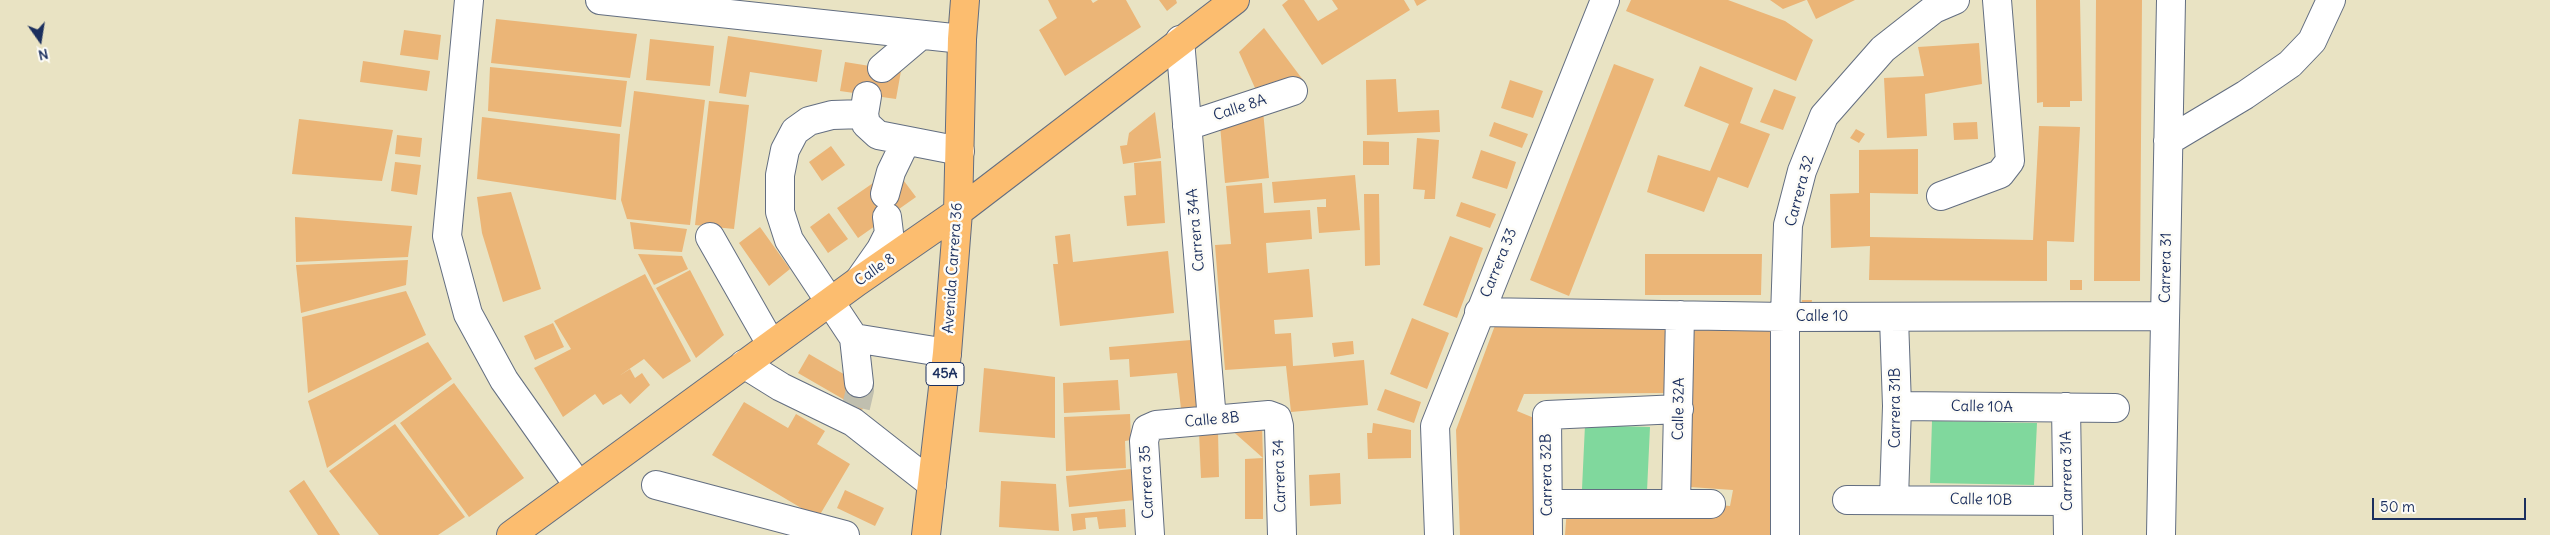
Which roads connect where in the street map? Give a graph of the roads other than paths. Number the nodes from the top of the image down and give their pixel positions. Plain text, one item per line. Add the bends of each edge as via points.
1 (469, 0) edge
2 (600, 0) edge
3 (965, 0) edge
4 (1235, 0) edge
5 (1605, 0) edge
6 (1955, 0) edge
7 (1996, 0) edge
8 (2171, 0) edge
9 (2332, 0) edge
10 (921, 35) junction
11 (962, 39) junction
12 (1180, 40) junction
13 (882, 68) dead end
14 (1293, 91) dead end
15 (1187, 126) junction
16 (2168, 140) junction
17 (906, 141) junction
18 (960, 151) junction
19 (1941, 196) dead end
20 (958, 212) junction
21 (710, 237) dead end
22 (857, 282) junction
23 (830, 302) junction
24 (1479, 312) junction
25 (1680, 315) junction
26 (2165, 316) junction
27 (1785, 317) junction
28 (1894, 318) junction
29 (854, 338) junction
30 (772, 344) junction
31 (947, 352) junction
32 (744, 364) junction
33 (856, 404) junction
34 (1897, 406) junction
35 (2066, 407) junction
36 (2115, 408) dead end
37 (1679, 409) junction
38 (1277, 418) joint
39 (1212, 420) junction
40 (1147, 429) joint
41 (932, 484) junction
42 (578, 485) junction
43 (656, 485) dead end
44 (1894, 499) junction
45 (1847, 500) dead end
46 (2067, 501) junction
47 (1676, 503) junction
48 (1548, 504) junction
49 (1711, 504) dead end
50 (511, 535) edge
51 (845, 535) edge
52 (926, 535) edge
53 (1150, 535) edge
54 (1282, 535) edge
55 (1438, 535) edge
56 (1548, 535) edge
57 (1784, 535) edge
58 (2068, 535) edge
59 (2161, 535) edge

1 - 42 street via 447,236 468,314 504,380
2 - 10 street
3 - 11 main road, Avenida Carrera 36 / 45A
4 - 12 main road, Calle 8
5 - 24 street, Carrera 33
6 - 27 street, Carrera 32 via 1934,9 1883,50 1824,116 1802,171 1788,225
7 - 19 street via 2010,161 2000,174
8 - 16 street, Carrera 31
9 - 16 street via 2312,41 2290,64 2246,95
10 - 11 street
10 - 13 street
11 - 18 main road, Avenida Carrera 36 / 45A
12 - 15 street, Carrera 34A
12 - 20 main road, Calle 8
14 - 15 street, Calle 8A
15 - 39 street, Carrera 34A
16 - 26 street, Carrera 31
17 - 18 street
17 - 22 street via 892,172 886,206 889,233
17 - 23 street via 878,135 866,124 866,104 809,121 795,131 785,150 780,176 780,212 789,240
18 - 20 main road, Avenida Carrera 36 / 45A
20 - 22 main road, Calle 8
20 - 31 main road, Avenida Carrera 36 / 45A
21 - 30 street
22 - 23 main road, Calle 8
23 - 29 street
23 - 30 main road, Calle 8
24 - 25 street, Calle 10
24 - 55 street, Carrera 33 via 1434,426
25 - 27 street, Calle 10
25 - 37 street, Calle 32A
26 - 28 street, Calle 10
26 - 59 street, Carrera 31
27 - 28 street, Calle 10
27 - 57 street, Carrera 32
28 - 34 street, Carrera 31B
29 - 31 street
29 - 33 street
30 - 32 main road, Calle 8
31 - 41 main road, Avenida Carrera 36 / 45A
32 - 33 street via 781,387
32 - 42 main road, Calle 8
33 - 41 street
34 - 35 street, Calle 10A
34 - 44 street, Carrera 31B
35 - 36 street, Calle 10A
35 - 46 street, Carrera 31A
37 - 47 street, Calle 32A
37 - 48 street, Carrera 32B via 1548,415
38 - 39 street, Calle 8B via 1269,415
38 - 54 street, Carrera 34
39 - 40 street, Calle 8B via 1156,425
40 - 53 street, Carrera 35 via 1144,441
41 - 52 main road, Avenida Carrera 36 / 45A
42 - 50 main road, Calle 8
43 - 51 street
44 - 45 street, Calle 10B
44 - 46 street, Calle 10B
46 - 58 street, Carrera 31A
47 - 48 street
47 - 49 street
48 - 56 street, Carrera 32B

